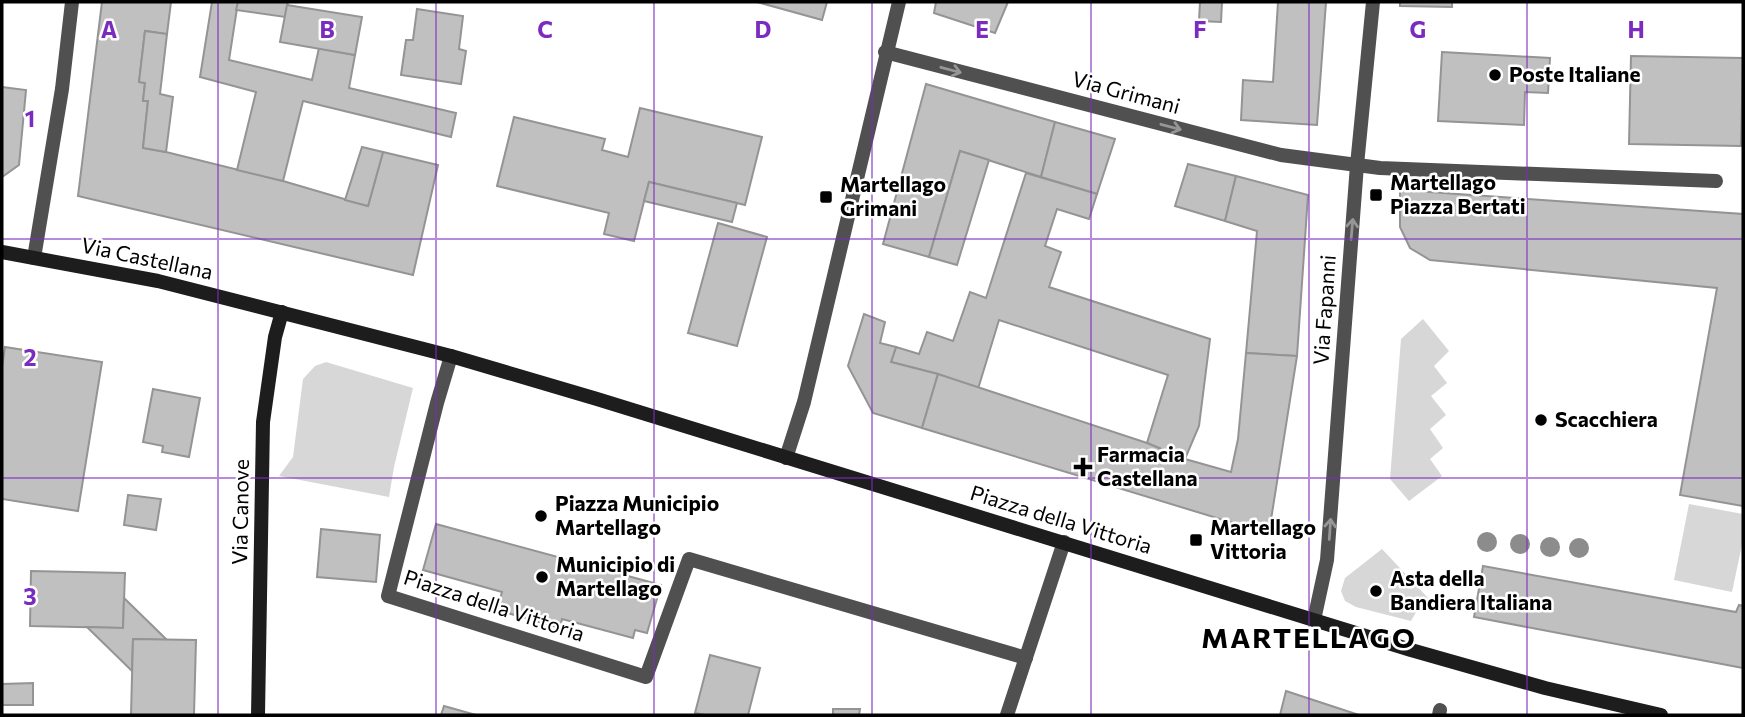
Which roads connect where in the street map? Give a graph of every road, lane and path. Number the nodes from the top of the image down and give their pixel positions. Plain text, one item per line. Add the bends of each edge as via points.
1 (72, 2) edge
2 (899, 2) edge
3 (1373, 2) edge
4 (885, 52) junction
5 (1357, 165) junction
6 (1716, 181) dead end
7 (2, 252) edge
8 (34, 258) junction
9 (282, 312) junction
10 (451, 356) junction
11 (786, 458) junction
12 (1064, 542) junction
13 (1314, 620) junction
14 (1026, 658) junction
15 (258, 715) edge
16 (1007, 715) edge
17 (1661, 715) edge

1 - 8 street
2 - 4 street
3 - 5 street, Via Fapanni
4 -> 5 street, Via Grimani via 1280,155
4 - 11 street via 804,402
5 - 6 street, Via Grimani
13 -> 5 street, Via Fapanni via 1327,559
7 - 8 street, Via Castellana
8 - 9 street, Via Castellana via 159,281
9 - 10 street, Piazza della Vittoria
9 - 15 street, Via Canove via 263,422
10 - 11 street, Piazza della Vittoria
10 - 14 street, Piazza della Vittoria via 388,596 646,677 689,559
11 - 12 street, Piazza della Vittoria
12 - 13 street, Piazza della Vittoria
12 - 14 street
13 - 17 street, Piazza della Vittoria via 1545,688
14 - 16 street

